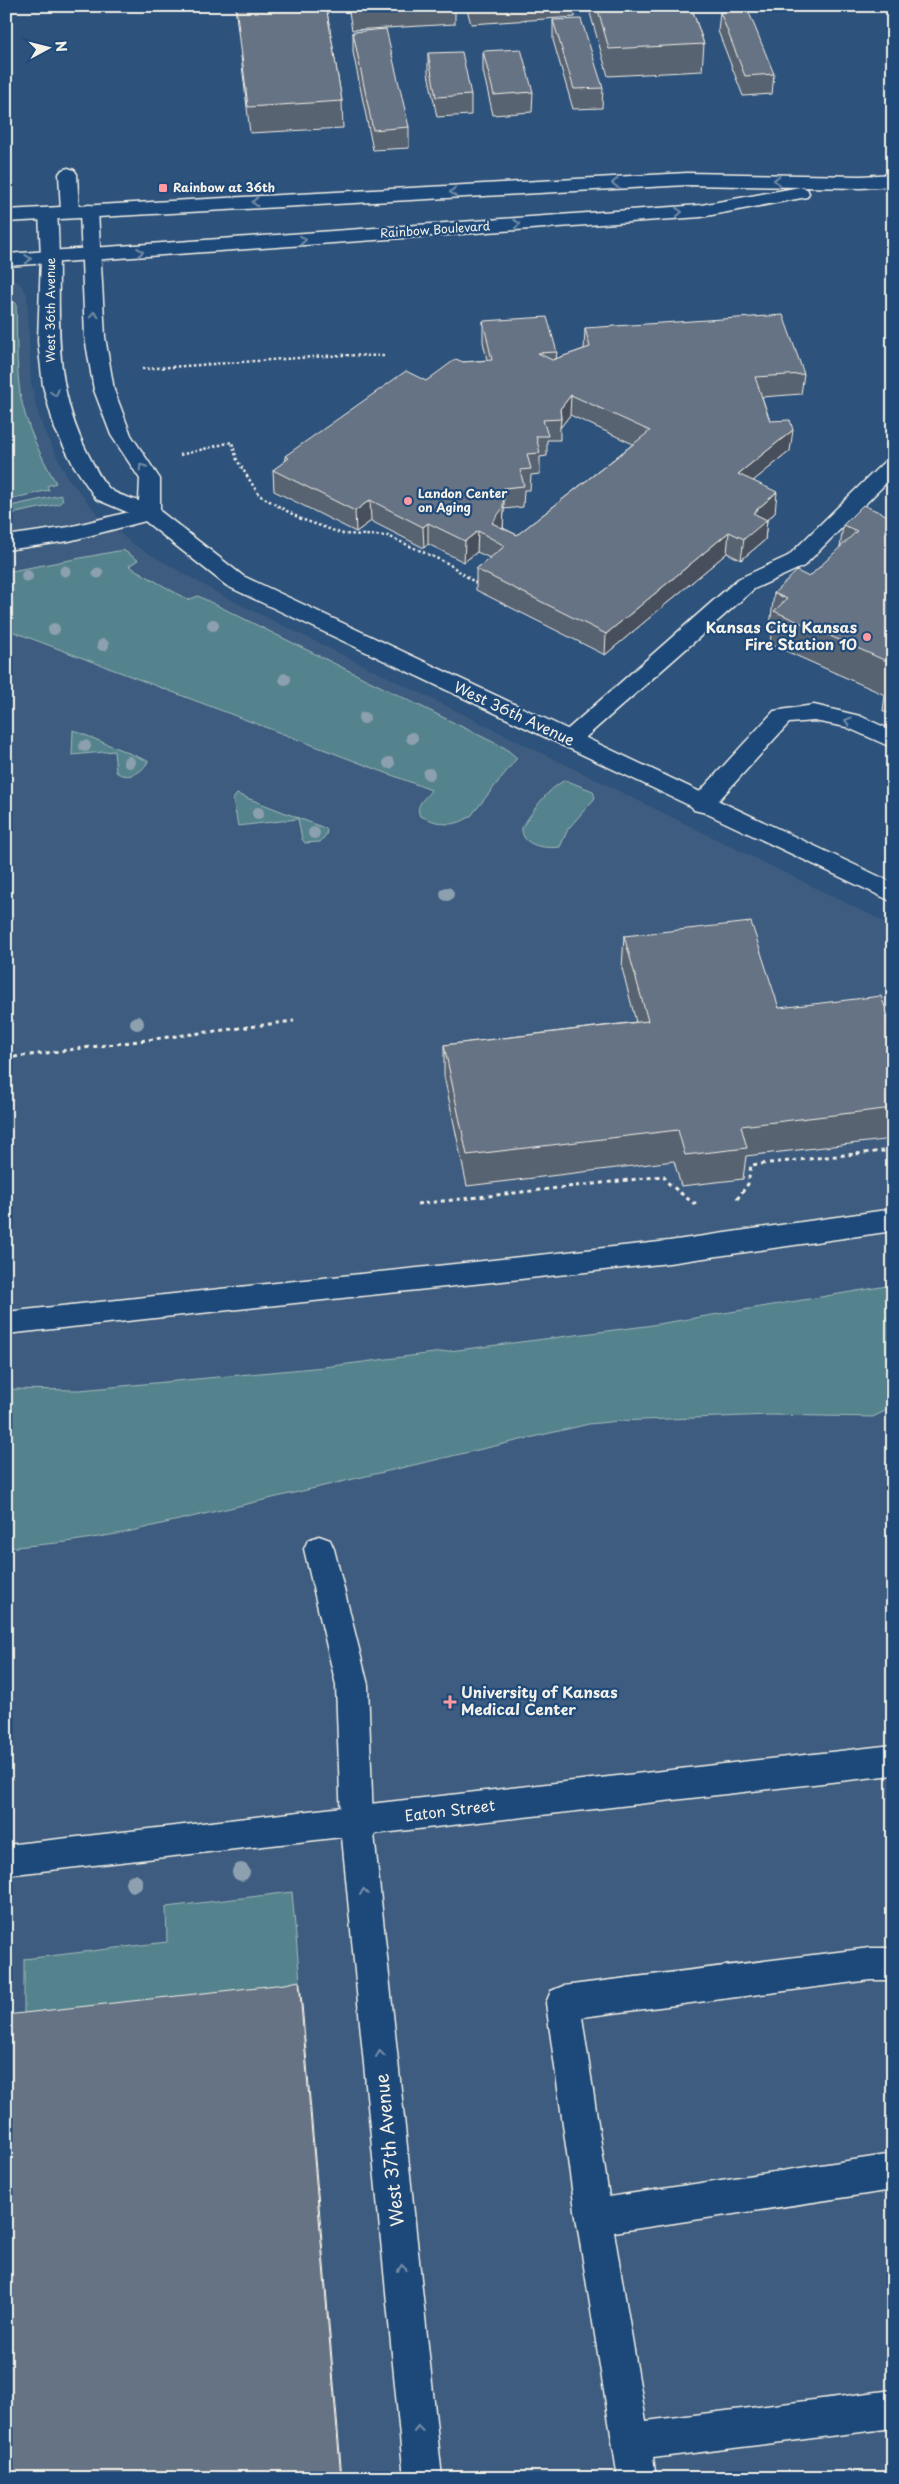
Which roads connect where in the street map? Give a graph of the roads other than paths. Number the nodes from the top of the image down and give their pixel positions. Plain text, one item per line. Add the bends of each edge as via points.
1 (68, 174) dead end
2 (893, 180) edge
3 (861, 182) junction
4 (80, 212) junction
5 (48, 214) junction
6 (6, 216) edge
7 (92, 255) junction
8 (50, 257) junction
9 (6, 260) edge
10 (893, 464) edge
11 (149, 513) junction
12 (6, 543) edge
13 (569, 740) junction
14 (893, 740) edge
15 (702, 804) junction
16 (893, 894) edge
17 (893, 1220) edge
18 (6, 1323) edge
19 (319, 1549) dead end
20 (893, 1760) edge
21 (357, 1822) junction
22 (6, 1860) edge
23 (893, 1964) edge
24 (893, 2172) edge
25 (594, 2217) junction
26 (893, 2409) edge
27 (631, 2442) junction
28 (423, 2478) edge
29 (636, 2478) edge

1 - 4 street
2 - 3 street, Rainbow Boulevard
3 -> 4 street, Rainbow Boulevard via 687,178
7 -> 3 street, Rainbow Boulevard via 701,211
4 - 5 street, Rainbow Boulevard
4 - 7 street
5 - 6 street, Rainbow Boulevard
5 - 8 street, West 36th Avenue
7 - 8 street, Rainbow Boulevard
11 -> 7 street via 150,479 121,435 104,390 95,337
9 -> 8 street, Rainbow Boulevard
8 -> 11 street, West 36th Avenue via 48,342 53,386 65,429 103,494
10 - 13 street via 796,561 746,584
11 - 12 street via 69,534
11 - 13 street, West 36th Avenue via 236,581
13 - 15 street, West 36th Avenue
14 -> 15 street via 852,721 814,713 782,716
15 - 16 street, West 36th Avenue
17 - 18 street via 669,1252
19 - 21 street, West 37th Avenue via 352,1685
20 - 21 street, Eaton Street
21 - 22 street, Eaton Street
28 -> 21 street, West 37th Avenue
23 - 25 street via 870,1964 563,2003
24 - 25 street
25 - 27 street
26 - 27 street
27 - 29 street

